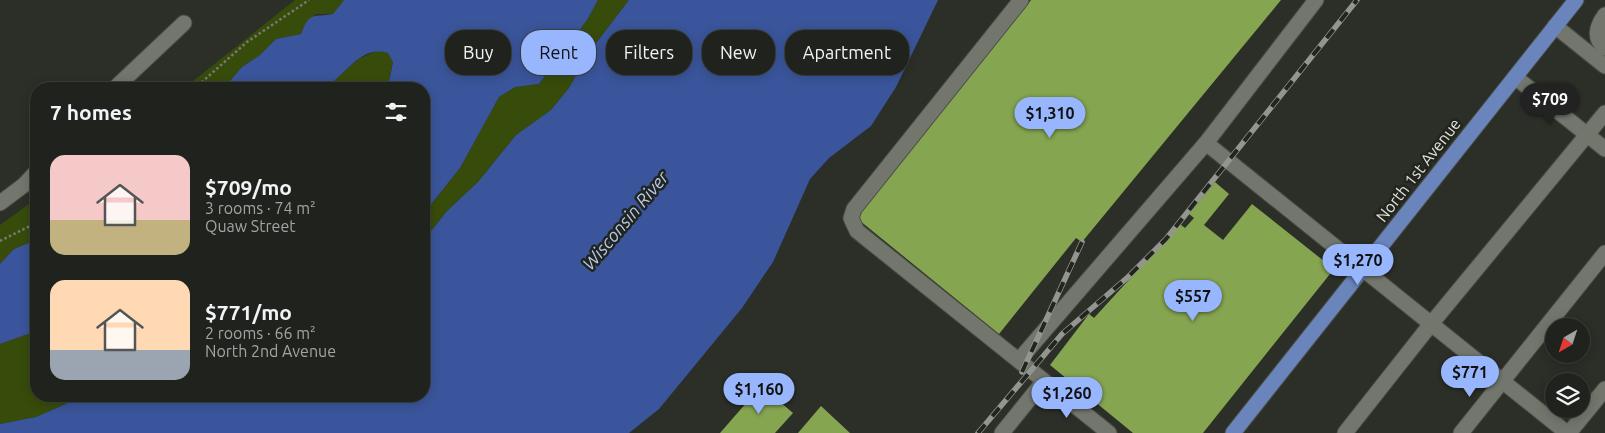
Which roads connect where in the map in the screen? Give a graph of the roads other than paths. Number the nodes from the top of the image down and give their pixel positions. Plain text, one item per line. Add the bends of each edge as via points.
1 (1021, 0) edge
2 (1316, 0) edge
3 (1576, 0) edge
4 (1605, 15) edge
5 (184, 23) dead end
6 (1555, 26) junction
7 (1605, 48) edge
8 (1605, 66) edge
9 (1515, 77) junction
10 (121, 82) edge
11 (1605, 113) edge
12 (1588, 135) junction
13 (1206, 143) junction
14 (1605, 150) edge
15 (30, 178) edge
16 (0, 203) edge
17 (1605, 253) edge
18 (1362, 270) junction
19 (1430, 324) junction
20 (1019, 360) junction
21 (1044, 381) junction
22 (1503, 381) junction
23 (1605, 389) edge
24 (1002, 433) edge
25 (1109, 433) edge
26 (1233, 433) edge
27 (1345, 433) edge
28 (1461, 433) edge
29 (1568, 433) edge

1 - 20 street via 860,201 851,218 858,231
2 - 13 street
3 - 6 main road, North 1st Avenue
4 - 7 street via 1597,35
5 - 10 street
6 - 8 street
6 - 9 main road, North 1st Avenue
9 - 12 street
9 - 18 main road, North 1st Avenue
11 - 12 street
12 - 14 street
12 - 19 street
13 - 18 street
13 - 20 street
15 - 16 street
17 - 22 street
18 - 19 street
18 - 26 main road, North 1st Avenue
19 - 22 street
19 - 27 street
20 - 21 street
21 - 24 street
21 - 25 street
22 - 28 street
22 - 29 street
23 - 29 street

